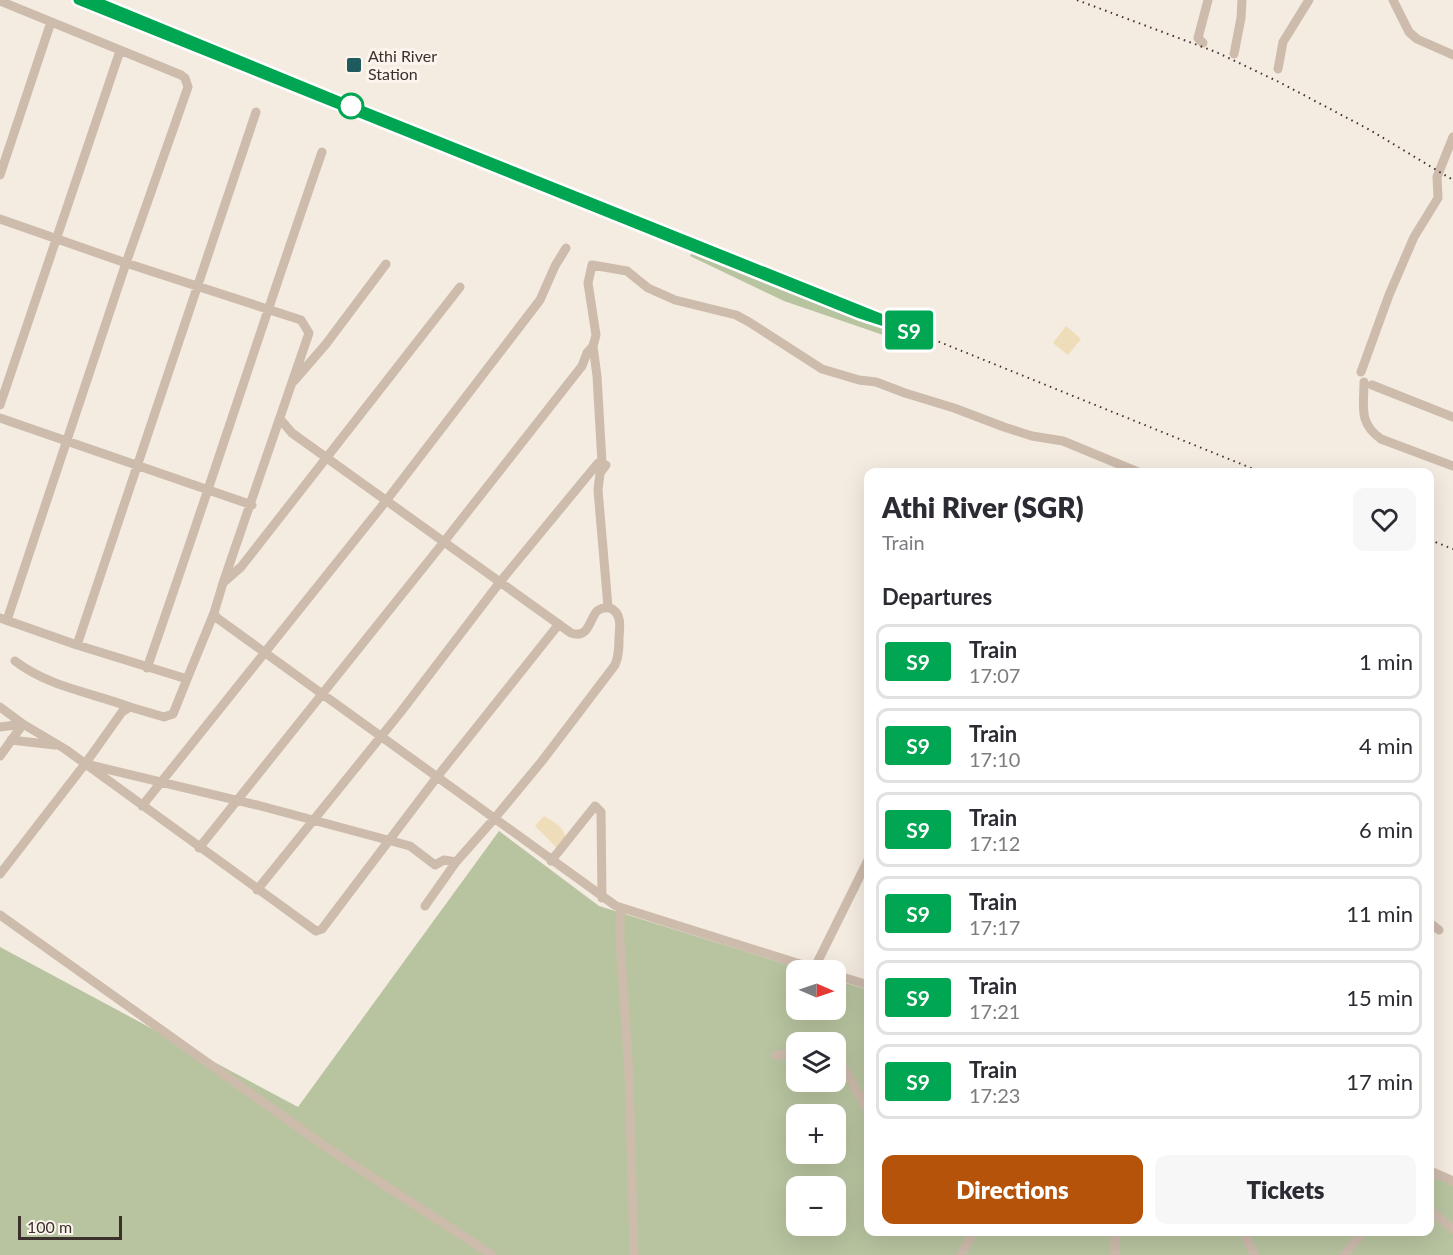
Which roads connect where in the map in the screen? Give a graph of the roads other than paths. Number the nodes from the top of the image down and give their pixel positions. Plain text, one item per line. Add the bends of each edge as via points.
1 (1208, 0) edge
2 (1242, 0) edge
3 (1309, 0) edge
4 (1393, 0) edge
5 (0, 1) edge
6 (51, 22) junction
7 (1203, 43) dead end
8 (120, 51) junction
9 (1234, 54) dead end
10 (1453, 55) edge
11 (1278, 69) dead end
12 (256, 112) dead end
13 (1453, 137) edge
14 (322, 152) dead end
15 (0, 175) edge
16 (0, 219) edge
17 (55, 238) junction
18 (566, 248) dead end
19 (126, 263) junction
20 (386, 264) dead end
21 (197, 286) junction
22 (460, 287) dead end
23 (267, 309) junction
24 (593, 346) junction
25 (1366, 380) junction
26 (292, 383) junction
27 (0, 405) edge
28 (1453, 417) edge
29 (0, 418) edge
30 (280, 419) junction
31 (66, 441) junction
32 (327, 459) junction
33 (602, 463) junction
34 (137, 464) junction
35 (1453, 466) edge
36 (1128, 468) edge
37 (209, 489) junction
38 (386, 501) junction
39 (252, 505) junction
40 (443, 543) junction
41 (500, 582) junction
42 (223, 583) junction
43 (608, 607) junction
44 (214, 613) junction
45 (3, 619) edge
46 (559, 624) junction
47 (77, 645) junction
48 (265, 654) junction
49 (15, 661) dead end
50 (147, 668) junction
51 (187, 679) junction
52 (321, 695) junction
53 (0, 707) edge
54 (130, 707) junction
55 (23, 724) junction
56 (0, 727) edge
57 (380, 736) junction
58 (11, 740) junction
59 (57, 746) junction
60 (0, 756) edge
61 (85, 764) junction
62 (437, 777) junction
63 (161, 782) junction
64 (238, 800) junction
65 (142, 806) junction
66 (494, 819) junction
67 (314, 820) junction
68 (389, 840) junction
69 (199, 848) junction
70 (551, 861) junction
71 (456, 862) junction
72 (864, 869) edge
73 (0, 874) edge
74 (257, 890) junction
75 (603, 898) junction
76 (425, 906) dead end
77 (620, 908) junction
78 (0, 915) edge
79 (1434, 926) edge
80 (1439, 930) dead end
81 (786, 960) edge
82 (822, 960) edge
83 (846, 978) edge
84 (864, 984) edge
85 (786, 1054) edge
86 (775, 1055) dead end
87 (846, 1072) edge
88 (864, 1104) edge
89 (1434, 1173) edge
90 (1453, 1181) edge
91 (1434, 1213) edge
92 (1453, 1229) edge
93 (971, 1236) edge
94 (1246, 1236) edge
95 (1360, 1236) edge
96 (1115, 1250) edge
97 (492, 1255) edge
98 (634, 1255) edge
99 (961, 1255) edge
100 (1110, 1255) edge
101 (1254, 1255) edge
102 (1344, 1255) edge

1 - 7 street via 1197,38
2 - 9 street
3 - 11 street via 1284,42
4 - 10 street via 1409,32
5 - 6 street
6 - 8 street
6 - 15 street
8 - 17 street
8 - 19 street via 181,75 188,87
12 - 21 street
13 - 25 street via 1437,177 1438,198 1414,237 1389,294
14 - 23 street
16 - 17 street
17 - 19 street
17 - 27 street
18 - 38 street via 540,300
19 - 21 street
19 - 31 street
20 - 26 street
21 - 23 street
21 - 34 street
22 - 32 street
23 - 26 street via 301,320 309,333
23 - 37 street
24 - 33 street
24 - 36 street via 596,335 588,283 592,265 627,271 648,288 675,300 736,315 822,369 876,382 1025,434 1063,441
24 - 40 street via 582,366
25 - 28 street
25 - 35 street via 1362,409 1372,432
26 - 30 street
29 - 31 street
30 - 32 street
30 - 39 street
31 - 34 street
31 - 45 street
32 - 38 street
32 - 42 street via 241,567
33 - 41 street via 596,465
33 - 43 street via 606,465 600,473 598,490
34 - 37 street
34 - 47 street
37 - 39 street
37 - 50 street
38 - 40 street
38 - 48 street
39 - 42 street
40 - 41 street
40 - 52 street
41 - 46 street
41 - 57 street
42 - 44 street
43 - 46 street via 597,612 589,628 581,633 571,633
43 - 66 street via 616,611 620,626 615,665
44 - 48 street
44 - 51 street
45 - 47 street
46 - 62 street
47 - 50 street
48 - 52 street
48 - 63 street
49 - 54 street via 28,671
50 - 51 street
51 - 54 street via 173,714 164,717
52 - 57 street
52 - 64 street
53 - 55 street
54 - 61 street via 122,712
55 - 56 street
55 - 58 street
55 - 59 street
57 - 62 street
57 - 67 street
58 - 59 street
58 - 60 street
59 - 61 street
61 - 63 street
61 - 65 street
61 - 73 street
62 - 66 street
62 - 68 street
63 - 64 street
63 - 65 street
64 - 67 street
64 - 69 street
65 - 69 street
66 - 70 street
66 - 71 street
67 - 68 street
67 - 74 street
68 - 71 street via 410,846 435,865 444,860
68 - 74 street via 319,931
69 - 74 street
70 - 75 street
70 - 75 street via 595,806 601,812
71 - 76 street
72 - 82 street
75 - 77 street
77 - 81 street
77 - 98 street
78 - 97 street via 326,1147
79 - 80 street
83 - 84 street
85 - 86 street
87 - 88 street
89 - 90 street
91 - 92 street
93 - 99 street
94 - 101 street
95 - 102 street
96 - 100 street

